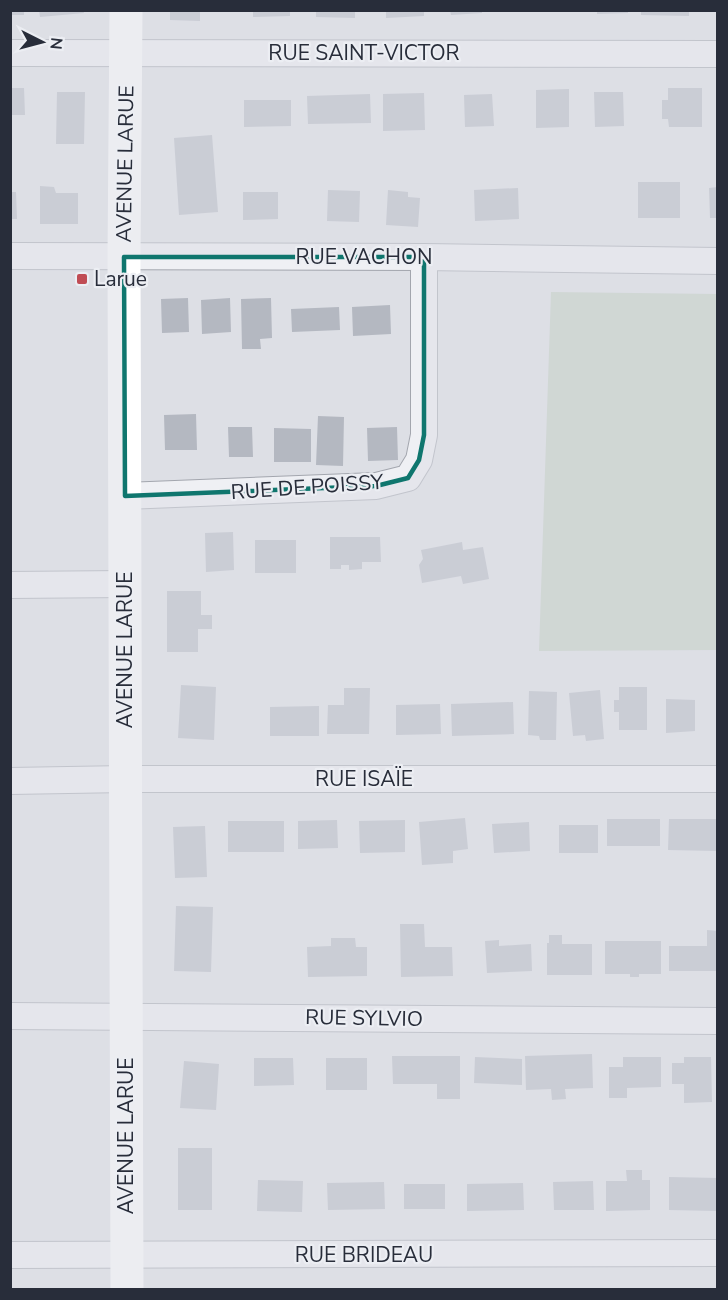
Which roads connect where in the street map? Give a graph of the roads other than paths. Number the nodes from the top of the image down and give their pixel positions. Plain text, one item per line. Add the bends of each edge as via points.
1 (126, 10) edge
2 (10, 53) edge
3 (126, 53) junction
4 (717, 54) edge
5 (10, 256) edge
6 (124, 257) junction
7 (424, 257) junction
8 (717, 261) edge
9 (125, 496) junction
10 (125, 584) junction
11 (10, 585) edge
12 (126, 779) junction
13 (717, 779) edge
14 (10, 781) edge
15 (10, 1016) edge
16 (126, 1016) junction
17 (717, 1021) edge
18 (717, 1253) edge
19 (10, 1255) edge
20 (127, 1256) junction
21 (127, 1290) edge

1 - 3 street, AVENUE LARUE
2 - 3 street, RUE SAINT-VICTOR
3 - 4 street, RUE SAINT-VICTOR
3 - 6 street, AVENUE LARUE
5 - 6 street, RUE VACHON
6 - 7 street, RUE VACHON
6 - 9 street, AVENUE LARUE
7 - 8 street, RUE VACHON
7 - 9 street, RUE DE POISSY via 424,435 420,460 408,478 376,486
9 - 10 street, AVENUE LARUE
10 - 11 street
10 - 12 street, AVENUE LARUE
12 - 13 street, RUE ISAÏE
12 - 14 street, RUE ISAÏE
12 - 16 street, AVENUE LARUE
15 - 16 street, RUE SYLVIO
16 - 17 street, RUE SYLVIO
16 - 20 street, AVENUE LARUE
18 - 20 street, RUE BRIDEAU
19 - 20 street, RUE BRIDEAU
20 - 21 street, AVENUE LARUE

